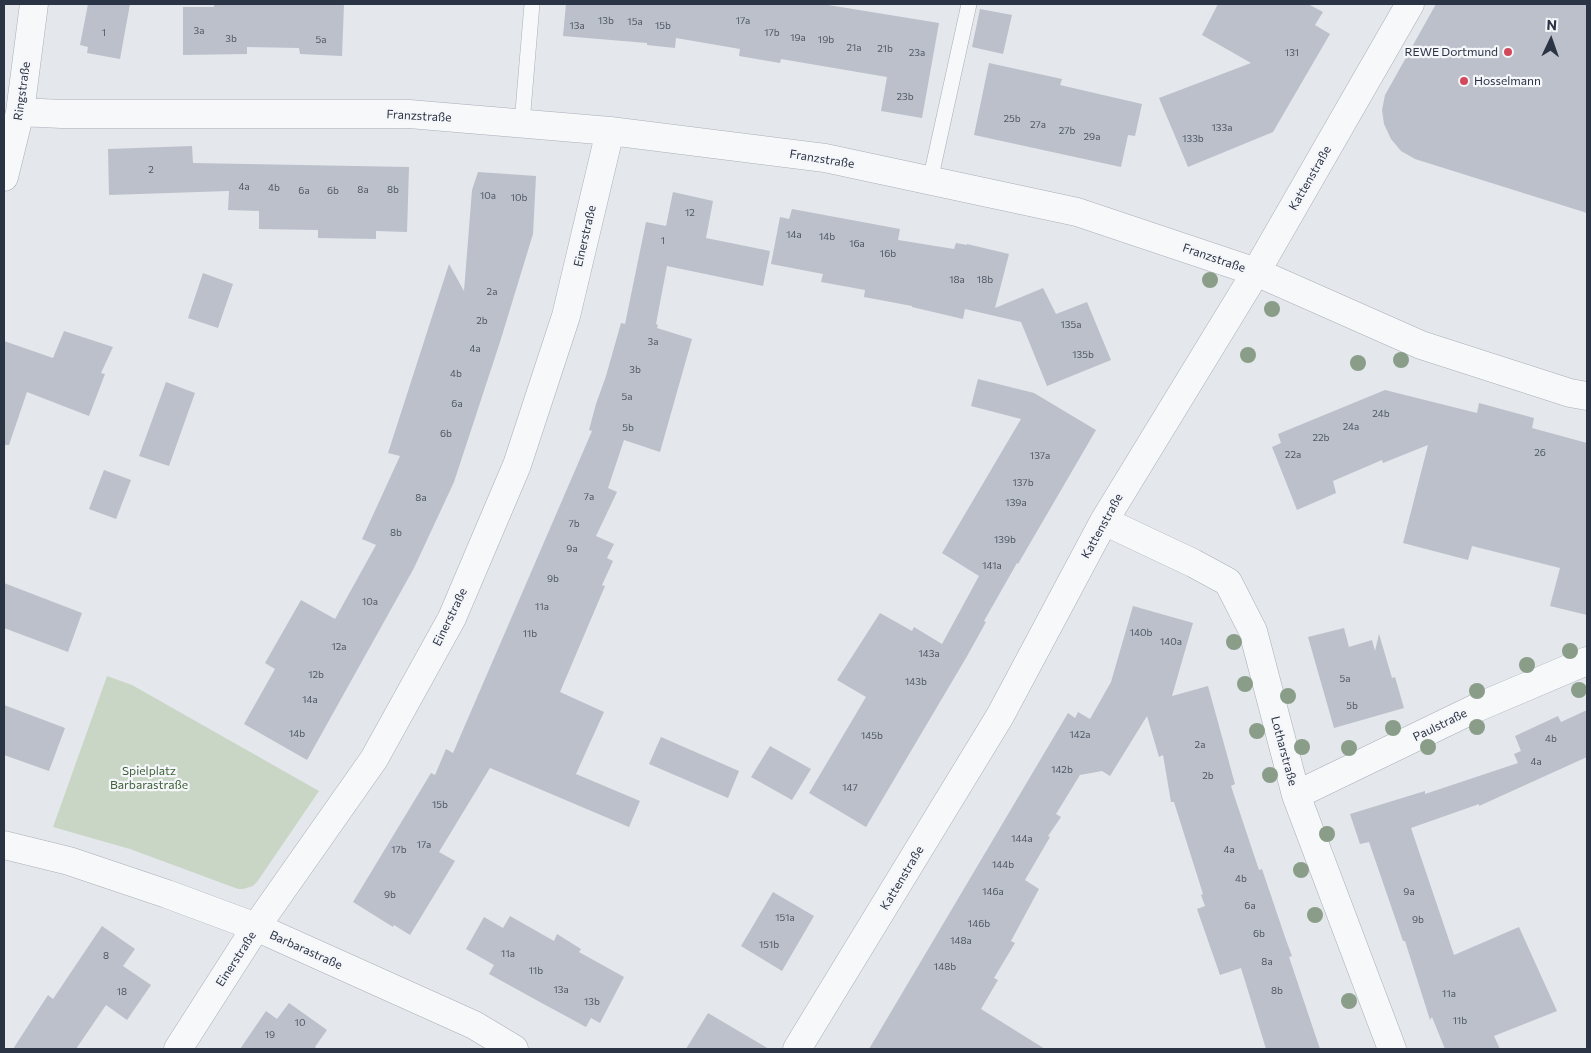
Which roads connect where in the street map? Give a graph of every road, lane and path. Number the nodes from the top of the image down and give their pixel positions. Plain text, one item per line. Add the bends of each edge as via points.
1 (34, 4) edge
2 (532, 4) edge
3 (970, 4) edge
4 (1410, 4) edge
5 (20, 112) junction
6 (522, 123) junction
7 (610, 131) junction
8 (4, 177) edge
9 (930, 181) junction
10 (1256, 272) junction
11 (1587, 396) edge
12 (1104, 521) junction
13 (1587, 661) edge
14 (1296, 795) junction
15 (4, 845) edge
16 (256, 927) junction
17 (178, 1049) edge
18 (514, 1049) edge
19 (797, 1049) edge
20 (1392, 1049) edge

1 - 5 street, Ringstraße
2 - 6 lane
3 - 9 lane
4 - 10 street, Kattenstraße
5 - 6 street, Franzstraße via 408,114
5 - 8 street, Ringstraße
6 - 7 street, Franzstraße
7 - 9 street, Franzstraße via 825,158
7 - 16 street, Einerstraße via 563,325 517,465 452,618 374,759
9 - 10 street, Franzstraße via 1076,212
10 - 11 street, Franzstraße via 1422,345
10 - 12 street, Kattenstraße
12 - 14 street, Lotharstraße via 1228,582 1253,631
12 - 19 street, Kattenstraße via 1000,716
13 - 14 street, Paulstraße via 1476,708
14 - 20 street, Lotharstraße
15 - 16 street, Barbarastraße via 69,860
16 - 17 street, Einerstraße
16 - 18 street, Barbarastraße via 474,1025

